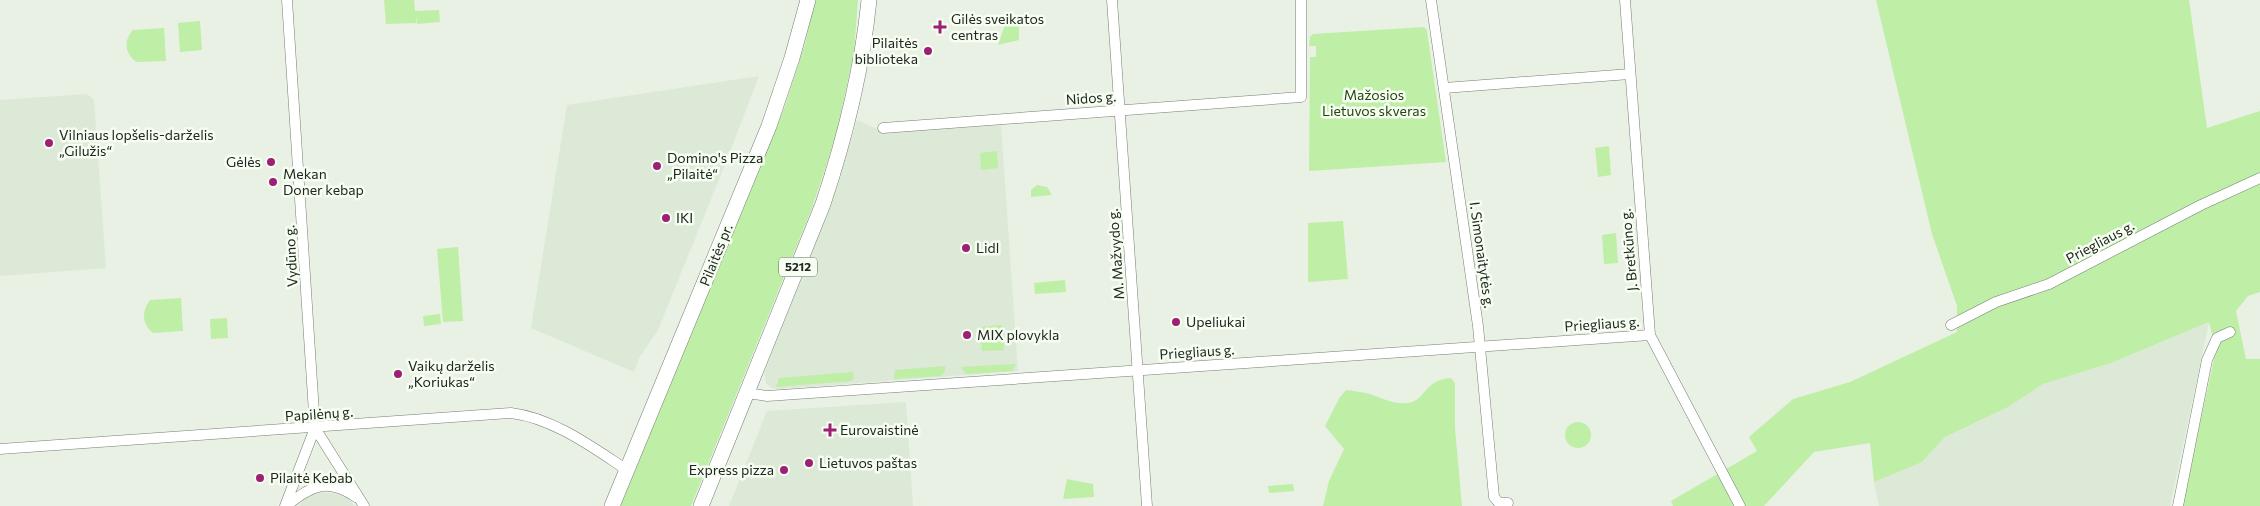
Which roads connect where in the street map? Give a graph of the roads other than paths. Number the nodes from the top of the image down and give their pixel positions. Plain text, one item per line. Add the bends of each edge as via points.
1 (287, 0) edge
2 (808, 0) edge
3 (869, 0) edge
4 (1112, 0) edge
5 (1301, 0) edge
6 (1431, 0) edge
7 (1626, 0) edge
8 (1630, 74) junction
9 (1444, 88) junction
10 (1120, 110) junction
11 (883, 128) dead end
12 (2260, 178) edge
13 (1951, 325) dead end
14 (2230, 332) dead end
15 (1650, 335) junction
16 (1480, 346) junction
17 (1138, 370) junction
18 (747, 393) junction
19 (315, 428) junction
20 (0, 449) edge
21 (627, 470) junction
22 (362, 503) edge
23 (1508, 503) dead end
24 (285, 506) edge
25 (612, 506) edge
26 (701, 506) edge
27 (1147, 506) edge
28 (1740, 506) edge
29 (2178, 506) edge

1 - 19 street, Vydūno g.
2 - 21 main road, Pilaitės pr. via 768,126
3 - 18 main road, 5212 via 857,84 836,164
4 - 10 street, M. Mažvydo g.
5 - 10 street, Nidos g. via 1301,97
6 - 9 street, I. Simonaitytės g.
7 - 8 street, J. Bretkūno g.
8 - 9 street
8 - 15 street, J. Bretkūno g.
9 - 16 street, I. Simonaitytės g.
10 - 11 street, Nidos g.
10 - 17 street, M. Mažvydo g.
12 - 13 street, Priegliaus g. via 2049,284 1996,302
14 - 29 street via 2216,338 2206,360
15 - 16 street, Priegliaus g.
15 - 28 street, J. Bretkūno g.
16 - 17 street, Priegliaus g.
16 - 23 street, I. Simonaitytės g. via 1494,497 1499,503
17 - 18 street, Priegliaus g. via 767,396
17 - 27 street, M. Mažvydo g.
18 - 26 main road, 5212
19 - 20 street, Papilėnų g.
19 - 21 street, Papilėnų g. via 494,413 525,415 553,426
19 - 22 street
19 - 24 street, Vydūno g.
21 - 25 main road, Pilaitės pr.
22 - 24 street via 336,486 324,485 305,492

